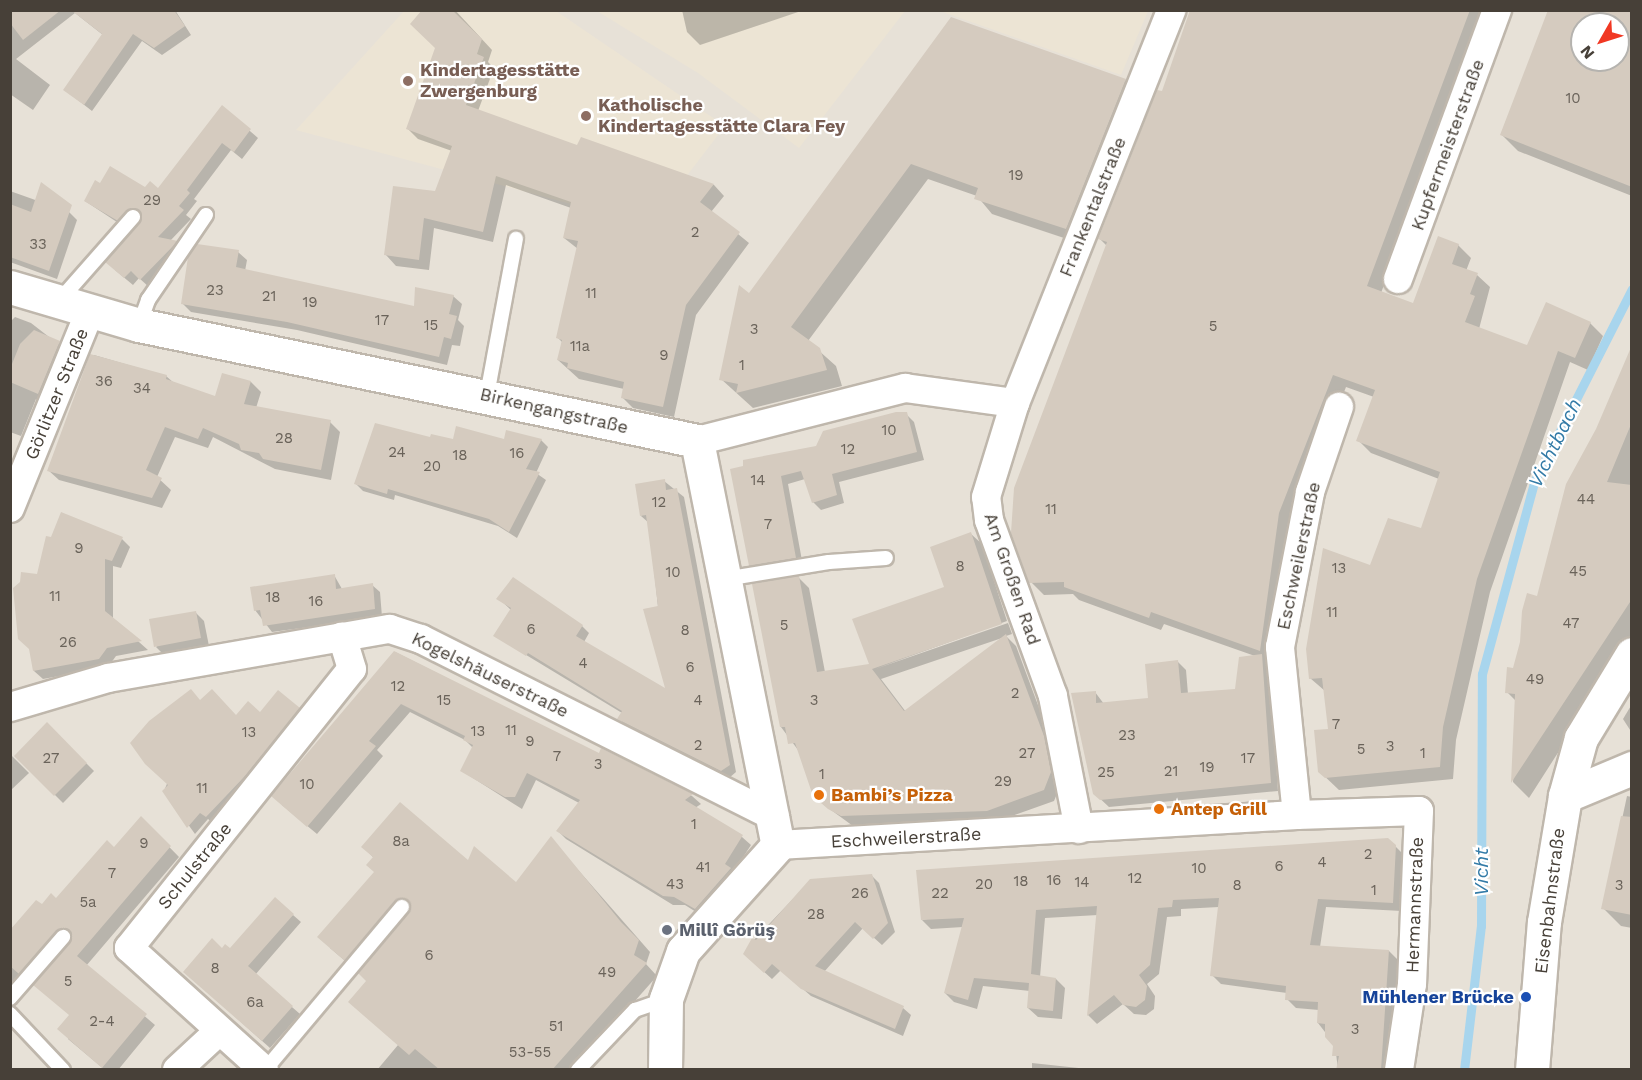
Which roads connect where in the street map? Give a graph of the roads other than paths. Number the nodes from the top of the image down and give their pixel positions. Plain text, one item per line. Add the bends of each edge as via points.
1 (1172, 10) edge
2 (1497, 10) edge
3 (206, 215) dead end
4 (133, 217) dead end
5 (516, 238) dead end
6 (1398, 279) dead end
7 (10, 287) edge
8 (56, 304) junction
9 (89, 313) junction
10 (139, 325) junction
11 (487, 395) junction
12 (1016, 403) junction
13 (1339, 408) dead end
14 (696, 441) junction
15 (10, 508) edge
16 (886, 558) dead end
17 (725, 579) junction
18 (342, 636) junction
19 (1632, 654) edge
20 (10, 707) edge
21 (1632, 768) edge
22 (1572, 789) junction
23 (1419, 811) joint
24 (1297, 814) junction
25 (1079, 829) junction
26 (776, 831) junction
27 (402, 908) dead end
28 (63, 938) dead end
29 (10, 998) edge
30 (666, 999) junction
31 (10, 1014) edge
32 (219, 1031) junction
33 (63, 1070) edge
34 (177, 1070) edge
35 (264, 1070) edge
36 (578, 1070) edge
37 (665, 1070) edge
38 (1400, 1070) edge
39 (1532, 1070) edge

1 - 12 street, Frankentalstraße
2 - 6 street, Kupfermeisterstraße
3 - 10 lane via 148,300
4 - 8 lane
5 - 11 lane
7 - 8 street, Birkengangstraße
8 - 9 street, Birkengangstraße
9 - 10 street, Birkengangstraße
9 - 15 street, Görlitzer Straße
10 - 11 street, Birkengangstraße
11 - 14 street, Birkengangstraße
12 - 14 street via 905,388
12 - 25 street, Am Großen Rad via 986,497 989,520 1053,696
13 - 24 street, Eschweilerstraße via 1310,492 1280,647
14 - 17 street
16 - 17 lane via 829,562
17 - 26 street
18 - 20 street, Kogelshäuserstraße via 108,678
18 - 26 street, Kogelshäuserstraße via 390,629 421,639
18 - 32 street, Schulstraße via 352,669 129,948
19 - 22 street, Eisenbahnstraße via 1581,738
21 - 22 street
22 - 39 street, Eisenbahnstraße via 1544,922
23 - 24 street, Eschweilerstraße
23 - 38 street, Hermannstraße via 1412,984
24 - 25 street, Eschweilerstraße
25 - 26 street, Eschweilerstraße
26 - 30 street via 683,951
27 - 35 lane
28 - 29 lane
30 - 36 lane via 635,1010
30 - 37 street
31 - 33 lane
32 - 34 street
32 - 35 street, Schulstraße

